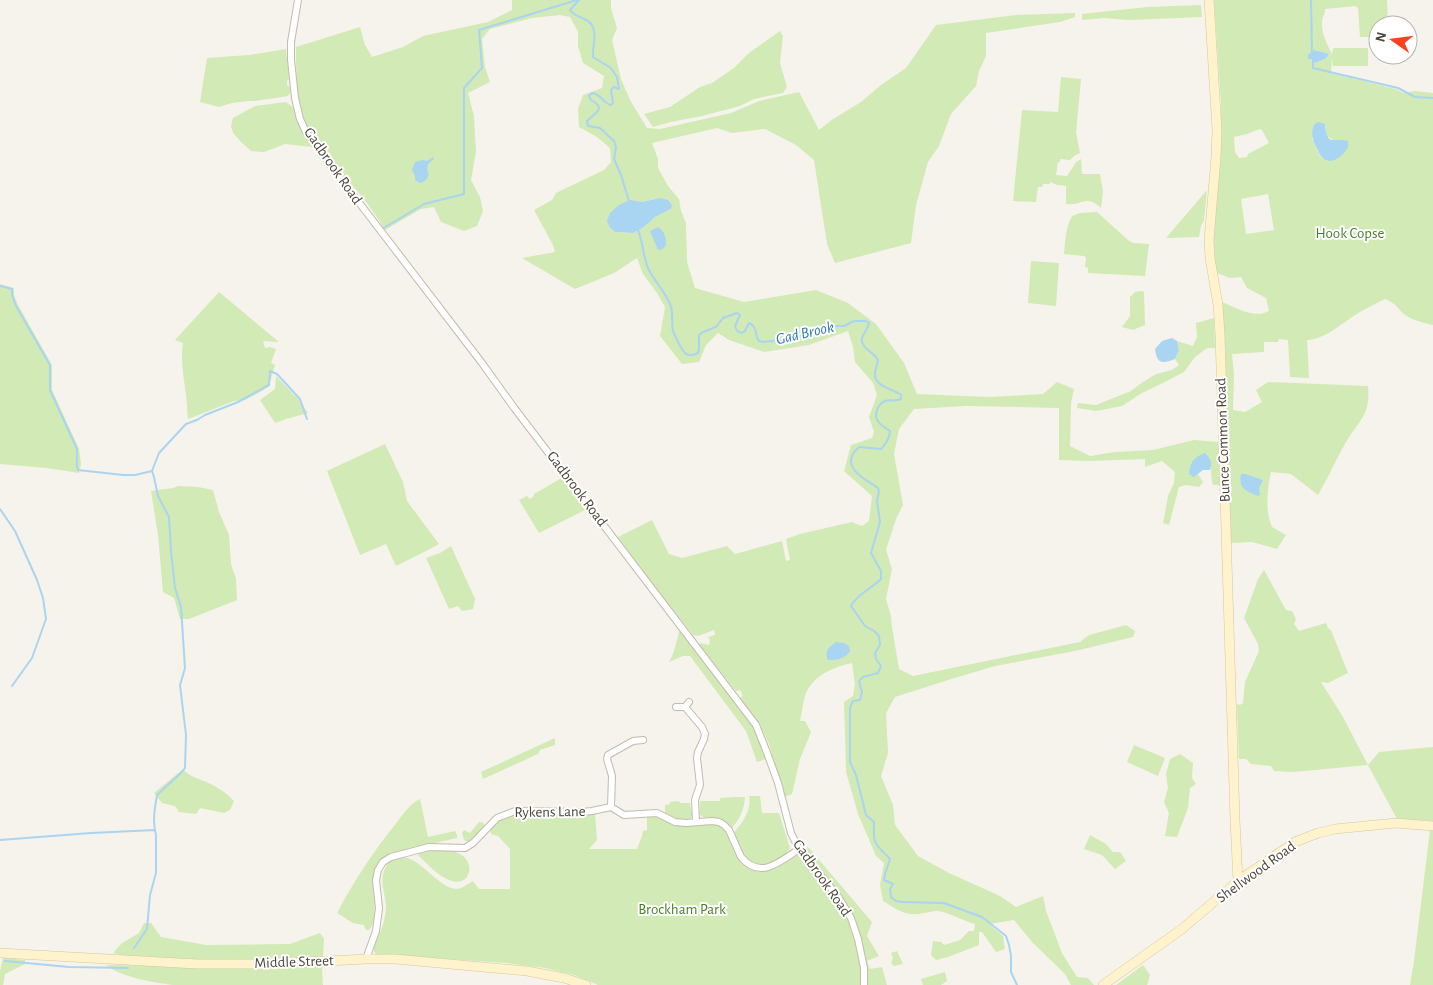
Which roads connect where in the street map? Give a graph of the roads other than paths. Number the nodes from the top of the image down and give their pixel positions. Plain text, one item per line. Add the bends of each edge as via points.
1 (298, 0) edge
2 (1209, 0) edge
3 (676, 707) dead end
4 (643, 740) dead end
5 (611, 807) junction
6 (696, 821) junction
7 (1433, 826) edge
8 (799, 849) junction
9 (1238, 881) junction
10 (0, 953) edge
11 (366, 959) junction
12 (586, 985) edge
13 (864, 985) edge
14 (1103, 985) edge

1 - 8 street, Gadbrook Road via 291,60 295,98 306,132 756,726
2 - 9 street, Bunce Common Road via 1217,130 1209,240 1220,335
3 - 6 street via 687,704 705,734 697,758 700,785 695,800
4 - 5 street via 633,741 608,755 612,776
5 - 6 street, Rykens Lane via 624,815 658,813 675,822
5 - 11 street, Rykens Lane via 581,812 509,812 497,818 465,848 429,847 383,862 376,880 378,917
6 - 8 street, Rykens Lane via 724,825 741,857 754,868 770,867
7 - 9 street, Shellwood Road via 1396,823 1325,830 1295,842
8 - 13 street, Gadbrook Road via 851,918 864,968
9 - 14 street, Shellwood Road via 1182,929
10 - 11 street, Middle Street via 197,964
11 - 12 street, Middle Street via 527,970

